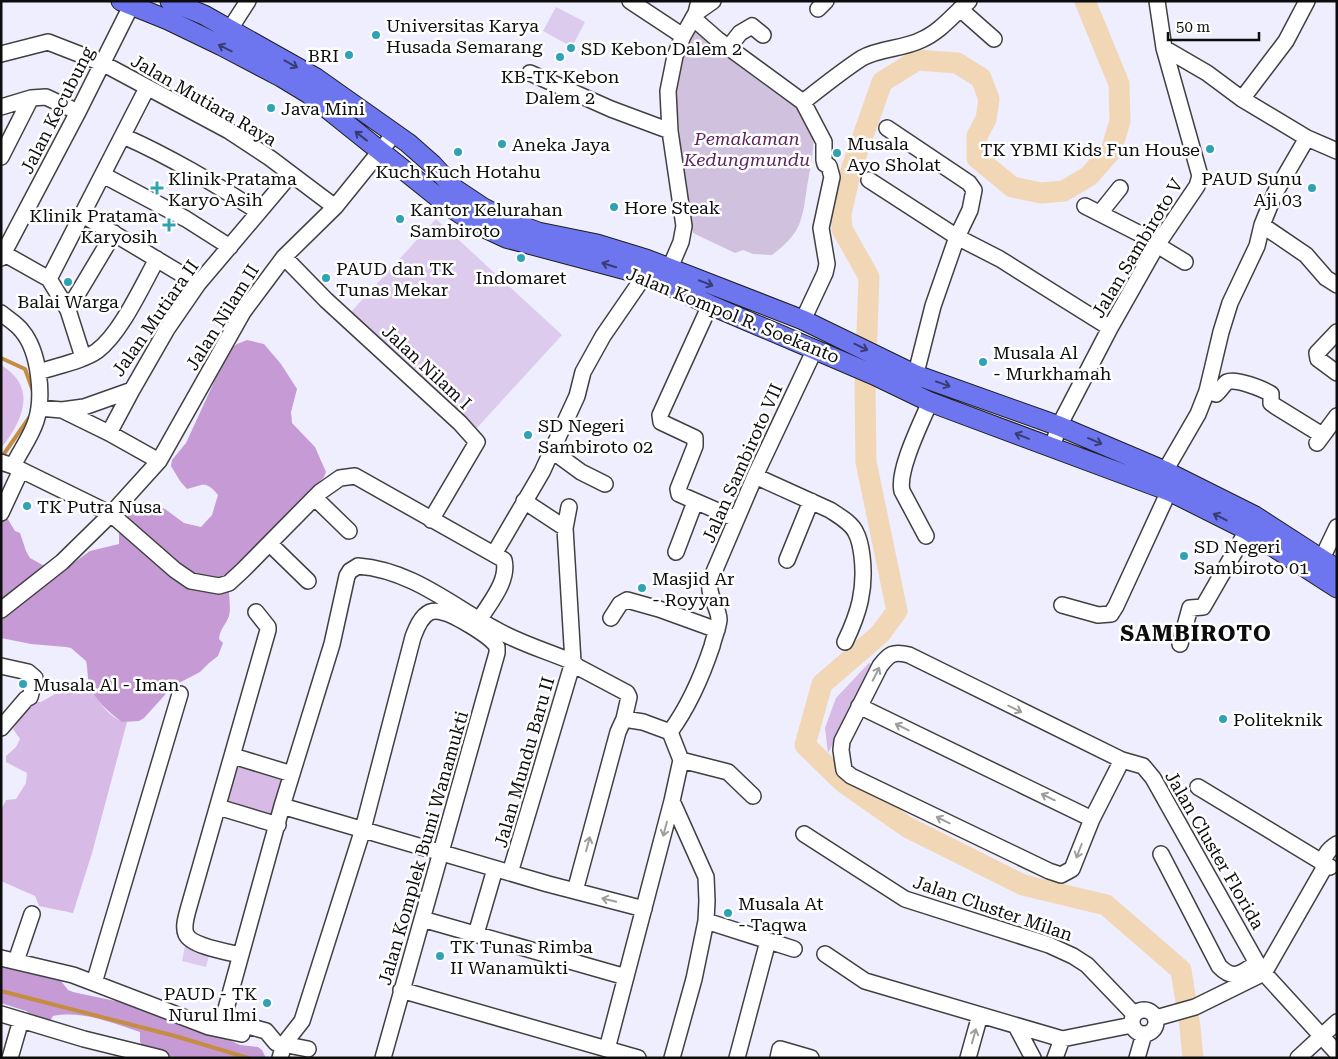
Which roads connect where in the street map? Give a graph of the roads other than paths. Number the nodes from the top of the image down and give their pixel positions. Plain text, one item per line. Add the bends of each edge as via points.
1 (170, 1) edge
2 (248, 1) edge
3 (630, 1) edge
4 (713, 1) edge
5 (1157, 1) edge
6 (1307, 1) edge
7 (126, 4) edge
8 (964, 5) edge
9 (151, 7) edge
10 (696, 11) edge
11 (230, 30) junction
12 (763, 34) dead end
13 (683, 36) junction
14 (994, 39) dead end
15 (729, 47) junction
16 (1164, 48) junction
17 (1, 54) edge
18 (102, 63) junction
19 (530, 73) dead end
20 (147, 88) junction
21 (31, 98) junction
22 (1242, 100) junction
23 (803, 102) junction
24 (1, 107) edge
25 (78, 112) junction
26 (887, 128) dead end
27 (670, 130) junction
28 (394, 134) junction
29 (123, 136) junction
30 (1307, 138) junction
31 (381, 151) junction
32 (1337, 151) edge
33 (1, 157) edge
34 (291, 174) junction
35 (103, 175) junction
36 (869, 180) dead end
37 (1120, 188) dead end
38 (455, 189) junction
39 (1085, 206) dead end
40 (335, 207) junction
41 (450, 207) junction
42 (259, 212) junction
43 (83, 214) junction
44 (1100, 214) junction
45 (1262, 225) junction
46 (114, 233) junction
47 (956, 237) junction
48 (1157, 244) junction
49 (230, 247) junction
50 (2, 256) edge
51 (284, 257) junction
52 (157, 259) junction
53 (1185, 262) dead end
54 (645, 275) junction
55 (666, 276) junction
56 (48, 279) junction
57 (198, 284) junction
58 (1337, 285) edge
59 (710, 305) junction
60 (68, 310) junction
61 (1, 313) edge
62 (802, 320) junction
63 (1110, 328) junction
64 (1337, 332) edge
65 (824, 353) junction
66 (83, 357) junction
67 (39, 372) junction
68 (1337, 373) edge
69 (916, 375) junction
70 (132, 390) junction
71 (1207, 390) junction
72 (911, 394) junction
73 (930, 402) junction
74 (40, 408) junction
75 (62, 410) junction
76 (1337, 416) edge
77 (1059, 426) junction
78 (110, 433) junction
79 (1052, 448) junction
80 (551, 450) junction
81 (159, 461) junction
82 (10, 466) edge
83 (1165, 471) junction
84 (755, 476) junction
85 (605, 484) dead end
86 (1169, 492) junction
87 (315, 498) junction
88 (811, 501) junction
89 (524, 502) junction
90 (695, 502) junction
91 (569, 507) dead end
92 (1, 513) edge
93 (112, 514) junction
94 (736, 519) junction
95 (431, 520) junction
96 (1251, 523) junction
97 (1337, 527) edge
98 (565, 528) junction
99 (349, 532) dead end
100 (926, 536) dead end
101 (270, 544) junction
102 (676, 552) dead end
103 (494, 554) junction
104 (787, 560) dead end
105 (1324, 568) edge
106 (308, 582) dead end
107 (1337, 588) edge
108 (1062, 605) dead end
109 (1, 610) edge
110 (256, 612) dead end
111 (611, 618) dead end
112 (480, 619) junction
113 (717, 630) junction
114 (845, 642) dead end
115 (1180, 644) dead end
116 (573, 662) junction
117 (1, 666) edge
118 (180, 694) dead end
119 (859, 706) junction
120 (7, 712) edge
121 (624, 719) junction
122 (1, 728) edge
123 (670, 732) junction
124 (233, 756) junction
125 (681, 760) junction
126 (1122, 760) junction
127 (292, 774) junction
128 (1198, 787) dead end
129 (753, 796) dead end
130 (672, 801) junction
131 (282, 806) junction
132 (218, 807) junction
133 (1092, 819) junction
134 (278, 825) junction
135 (363, 829) junction
136 (804, 834) dead end
137 (1337, 844) edge
138 (441, 854) junction
139 (1161, 854) dead end
140 (1328, 864) edge
141 (495, 869) junction
142 (510, 873) junction
143 (575, 891) junction
144 (644, 908) junction
145 (32, 914) dead end
146 (422, 919) junction
147 (706, 921) junction
148 (476, 934) junction
149 (768, 941) junction
150 (794, 949) dead end
151 (825, 954) dead end
152 (240, 955) junction
153 (9, 959) edge
154 (1261, 968) junction
155 (626, 977) junction
156 (94, 983) junction
157 (402, 990) junction
158 (1, 1014) edge
159 (980, 1015) junction
160 (1156, 1018) junction
161 (21, 1020) junction
162 (302, 1021) junction
163 (1337, 1022) edge
164 (1137, 1024) junction
165 (1016, 1026) junction
166 (1321, 1036) junction
167 (1062, 1039) junction
168 (280, 1049) edge
169 (607, 1049) junction
170 (1337, 1053) edge
171 (306, 1055) edge
172 (10, 1058) edge
173 (160, 1058) edge
174 (383, 1058) edge
175 (638, 1058) edge
176 (672, 1058) edge
177 (737, 1058) edge
178 (778, 1058) edge
179 (811, 1058) edge
180 (968, 1058) edge
181 (1033, 1058) edge
182 (1055, 1058) edge
183 (1138, 1058) edge
184 (1298, 1058) edge

1 - 11 main road, Jalan Kompol R. Soekanto via 204,14
2 - 11 street
3 - 13 street
4 - 10 street
5 - 16 street, Jalan Sambiroto V
6 - 22 street via 1286,40
7 - 9 main road, Jalan Kompol R. Soekanto
7 - 18 street, Jalan Kecubung
8 - 14 street
8 - 23 street via 938,30 904,47 864,58
31 -> 9 main road, Jalan Kompol R. Soekanto via 309,94 168,20
10 - 13 street
10 - 15 street
11 -> 28 main road, Jalan Kompol R. Soekanto via 316,78
12 - 15 street via 752,26
13 - 27 street via 668,91
15 - 23 street
16 - 22 street via 1207,73
16 - 48 street, Jalan Sambiroto V via 1200,176 1197,186
17 - 18 street, Jalan Mutiara Raya via 48,42
18 - 20 street, Jalan Mutiara Raya
18 - 25 street, Jalan Kecubung
19 - 27 street via 611,109
20 - 29 street
20 - 34 street, Jalan Mutiara Raya via 229,131
21 - 24 street
21 - 25 street via 46,97
21 - 33 street
22 - 30 street
23 - 62 street via 824,142 824,160 832,177 820,228 827,264
25 - 50 street, Jalan Kecubung
26 - 47 street via 969,183 974,190 970,210
27 - 55 street via 684,226 681,242
28 - 31 street, Jalan Nilam II
28 - 38 main road, Jalan Kompol R. Soekanto via 433,165
29 - 35 street
29 - 42 street via 155,150
30 - 32 street
30 - 45 street via 1275,193
31 - 40 street, Jalan Nilam II
31 - 41 main road, Jalan Kompol R. Soekanto
34 - 40 street, Jalan Mutiara Raya
34 - 42 street, Jalan Mutiara II
35 - 43 street
35 - 49 street via 186,218
36 - 47 street
37 - 44 street
38 - 41 main road
38 - 55 main road, Jalan Kompol R. Soekanto via 510,222 646,259
39 - 44 street
40 - 51 street, Jalan Nilam II
54 -> 41 main road, Jalan Kompol R. Soekanto via 506,238
42 - 49 street, Jalan Mutiara II
43 - 46 street
43 - 56 street
44 - 48 street
45 - 58 street via 1306,255 1326,278
45 - 71 street via 1257,246 1230,303
46 - 52 street
46 - 60 street
47 - 63 street via 1000,259
47 - 69 street via 933,306
48 - 53 street
48 - 63 street, Jalan Sambiroto V
49 - 57 street, Jalan Mutiara II
50 - 56 street
51 - 81 street, Jalan Nilam II via 243,312
51 - 95 street, Jalan Nilam I via 477,442
52 - 57 street
52 - 66 street via 124,319 98,350
54 - 55 main road, Jalan Kompol R. Soekanto
54 - 80 street via 603,336 583,372 577,396
55 - 59 main road, Jalan Kompol R. Soekanto
55 -> 62 main road, Jalan Kompol R. Soekanto
56 - 60 street
57 - 70 street, Jalan Mutiara II via 167,329
59 - 65 main road, Jalan Kompol R. Soekanto
59 - 90 street via 660,417 661,422 695,438 695,446 678,489 679,494
60 - 66 street
61 - 67 street via 23,331
62 -> 69 main road, Jalan Kompol R. Soekanto
63 - 77 street, Jalan Sambiroto V
64 - 68 street via 1318,350 1317,355
65 - 72 main road, Jalan Kompol R. Soekanto
65 - 84 street, Jalan Sambiroto VII
66 - 67 street
67 - 74 street
69 - 72 street
69 -> 77 main road, Jalan Kompol R. Soekanto
70 - 75 street, Jalan Mutiara II via 84,407
70 - 78 street
71 - 76 street via 1216,394 1225,384 1234,381 1262,389 1271,394 1274,406 1319,439
71 - 83 street via 1198,414
72 - 73 main road, Jalan Kompol R. Soekanto
79 -> 73 main road, Jalan Kompol R. Soekanto
73 - 100 street via 900,484
74 - 75 street, Jalan Mutiara II
74 - 82 street via 36,422
75 - 78 street
77 - 79 street, Jalan Sambiroto V
77 -> 83 main road, Jalan Kompol R. Soekanto
78 - 81 street
79 - 86 main road, Jalan Kompol R. Soekanto
80 - 85 street via 581,472
80 - 89 street
81 - 93 street, Jalan Nilam II
82 - 92 street
82 - 93 street
83 - 96 main road, Jalan Kompol R. Soekanto
84 - 88 street
84 - 94 street, Jalan Sambiroto VII
96 -> 86 main road, Jalan Kompol R. Soekanto
86 - 108 street via 1111,614 1098,615
87 - 95 street via 340,478 355,476
87 - 99 street
87 - 101 street
88 - 104 street
88 - 114 street via 841,517 856,532 861,545 864,579 861,601
89 - 98 street
89 - 103 street
90 - 94 street
90 - 102 street
91 - 98 street
93 - 101 street via 176,570 191,581 208,585 229,583
93 - 109 street, Jalan Nilam II via 62,562
94 - 113 street, Jalan Sambiroto VII via 711,582 710,592 719,618
95 - 103 street
96 - 105 main road, Jalan Kompol R. Soekanto
96 - 115 street via 1203,606 1190,608
97 - 105 street
98 - 116 street
101 - 106 street
103 - 112 street via 504,560 506,570
105 - 107 main road, Jalan Kompol R. Soekanto
110 - 124 street via 268,630
111 - 113 street via 620,604 627,600
112 - 116 street via 496,630
112 - 127 street via 390,571 358,566 350,571 332,644
113 - 123 street, Jalan Sambiroto VII via 702,675
116 - 121 street via 627,693
116 - 142 street, Jalan Mundu Baru II
117 - 120 street via 28,672 35,678 30,697
118 - 156 street
119 -> 126 street, Jalan Cluster Florida via 888,656 902,654
133 -> 119 street
133 -> 119 street via 1072,869 1061,875 851,776 844,770 842,741
120 - 122 street
121 - 123 street
143 -> 121 street
123 - 125 street
124 - 127 street
124 - 132 street
125 - 129 street via 728,772
125 - 130 street
126 - 133 street
126 - 154 street, Jalan Cluster Florida via 1143,766 1154,778
127 - 131 street
128 - 140 street
130 -> 144 street
130 - 147 street via 706,877
131 - 134 street
131 - 135 street
132 - 134 street
132 - 152 street via 188,910 186,935 192,941 213,949
134 - 152 street
135 - 138 street
135 - 138 street, Jalan Komplek Bumi Wanamukti via 413,637 422,618 430,612 440,611 492,640 497,647
135 - 162 street
136 - 164 street, Jalan Cluster Milan via 905,899 1049,945 1073,956 1087,965
137 - 140 street via 1329,849
138 - 141 street
138 - 146 street, Jalan Komplek Bumi Wanamukti
139 - 154 street via 1219,966 1231,975
140 - 154 street
141 - 142 street
141 - 148 street
142 - 143 street
144 -> 143 street
144 - 155 street
145 - 153 street
146 - 148 street
146 - 157 street, Jalan Komplek Bumi Wanamukti
147 - 149 street
147 - 176 street
148 - 155 street
149 - 150 street
149 - 177 street
151 - 159 street via 865,981
152 - 168 street via 224,1016 226,1020 266,1031
153 - 156 street
154 - 160 street via 1195,1007
154 - 166 street, Jalan Cluster Florida
155 - 169 street
156 - 168 street via 209,1027
157 - 169 street
157 - 174 street, Jalan Komplek Bumi Wanamukti
158 - 161 street
159 - 165 street
180 -> 159 street
160 - 164 street via 1151,1032
160 - 164 street via 1144,1009
161 - 172 street
161 - 173 street
162 - 168 street
162 - 171 street
163 - 166 street
164 - 167 street
164 - 183 street
165 - 167 street
165 - 181 street
166 - 170 street, Jalan Cluster Florida
166 - 184 street
167 - 182 street
168 - 171 street
169 - 175 street
178 - 179 street via 780,1049

